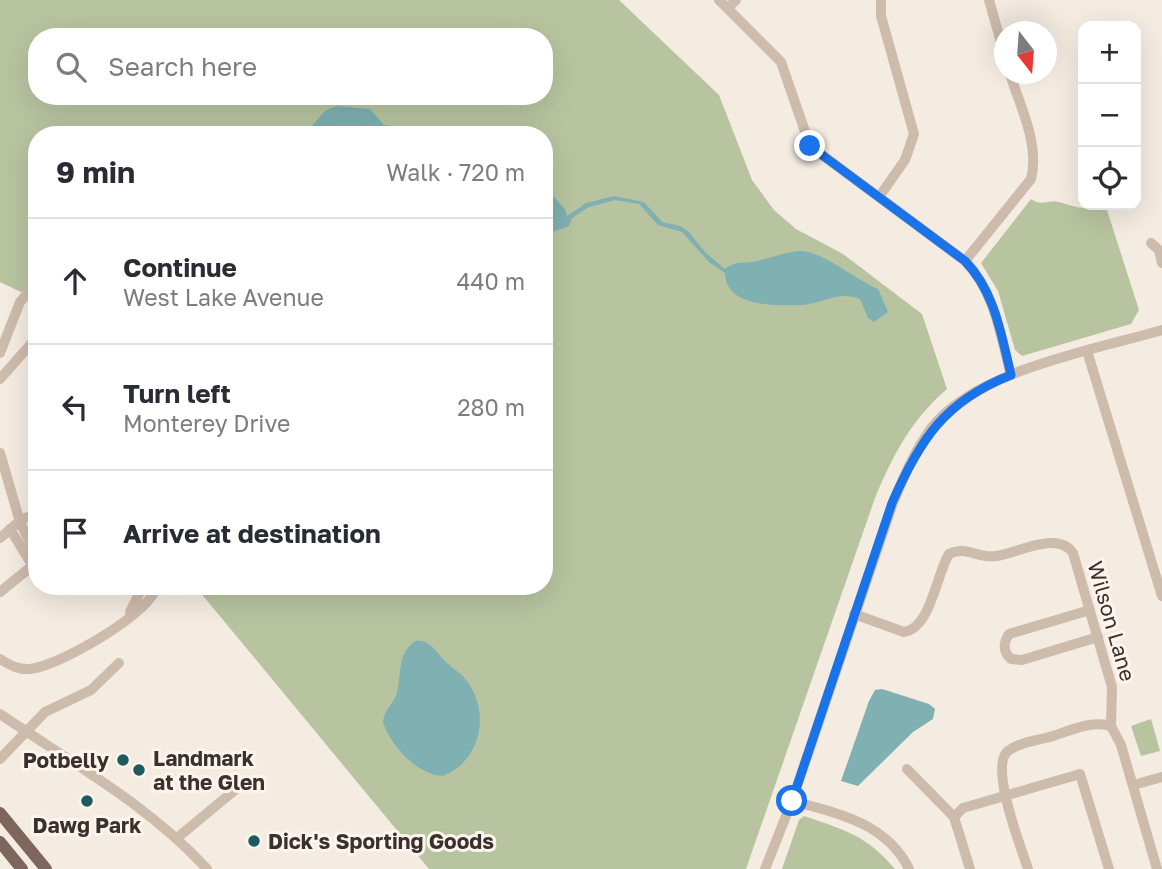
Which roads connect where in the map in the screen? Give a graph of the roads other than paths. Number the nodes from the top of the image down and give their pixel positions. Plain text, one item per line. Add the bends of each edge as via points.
1 (719, 0) edge
2 (736, 0) edge
3 (881, 0) edge
4 (989, 0) edge
5 (728, 8) junction
6 (995, 21) edge
7 (1013, 84) edge
8 (878, 197) junction
9 (1151, 243) dead end
10 (965, 261) junction
11 (1162, 262) edge
12 (28, 295) edge
13 (1162, 330) edge
14 (28, 347) edge
15 (1087, 352) junction
16 (0, 353) edge
17 (1011, 375) junction
18 (0, 379) edge
19 (0, 453) edge
20 (28, 518) edge
21 (20, 522) junction
22 (10, 529) junction
23 (0, 538) edge
24 (28, 543) edge
25 (28, 552) edge
26 (28, 567) edge
27 (0, 592) edge
28 (139, 595) edge
29 (152, 595) edge
30 (1162, 596) edge
31 (1090, 610) junction
32 (854, 614) junction
33 (127, 619) junction
34 (1098, 636) junction
35 (0, 659) edge
36 (118, 663) dead end
37 (0, 714) edge
38 (1111, 726) junction
39 (26, 732) junction
40 (0, 759) edge
41 (907, 769) dead end
42 (1162, 777) edge
43 (247, 780) dead end
44 (1133, 785) junction
45 (1006, 795) junction
46 (792, 801) junction
47 (0, 813) edge
48 (954, 817) junction
49 (177, 838) junction
50 (0, 842) edge
51 (22, 869) edge
52 (46, 869) edge
53 (207, 869) edge
54 (765, 869) edge
55 (909, 869) edge
56 (970, 869) edge
57 (1028, 869) edge
58 (1108, 869) edge
59 (1157, 869) edge

1 - 5 street
2 - 5 street
3 - 8 street via 881,16 914,134 905,160
4 - 6 street
5 - 8 street via 781,62 810,146
7 - 10 street via 1034,151 1033,172
8 - 10 street
9 - 11 street
10 - 17 street via 980,276 992,302
12 - 16 street via 20,302
13 - 15 street
14 - 18 street
15 - 17 street
15 - 30 street
17 - 32 street via 982,386 933,426 909,463 892,503
19 - 21 street
20 - 21 street
21 - 22 street
21 - 24 street
22 - 23 street
22 - 25 street
26 - 27 street
28 - 33 street
29 - 33 street
31 - 32 street, Wilson Lane via 1073,553 1065,545 1051,543 995,557 964,550 949,554 922,622 912,631
31 - 34 street, Wilson Lane
31 - 34 street via 1009,634 1006,652 1011,659 1023,660
32 - 46 street
33 - 35 street via 81,651 51,664 17,669
34 - 38 street, Wilson Lane via 1112,687
36 - 39 street via 91,690 53,706
37 - 39 street
38 - 44 street
38 - 45 street via 1091,725 1009,750 1000,766
39 - 40 street
39 - 49 street via 91,772
41 - 48 street
42 - 44 street
43 - 49 street
44 - 59 street
45 - 48 street via 963,808
45 - 57 street
45 - 58 street via 1080,774
46 - 54 street
46 - 55 street via 854,819 880,832 901,851
47 - 52 main road
48 - 56 street
49 - 53 street
50 - 51 main road

